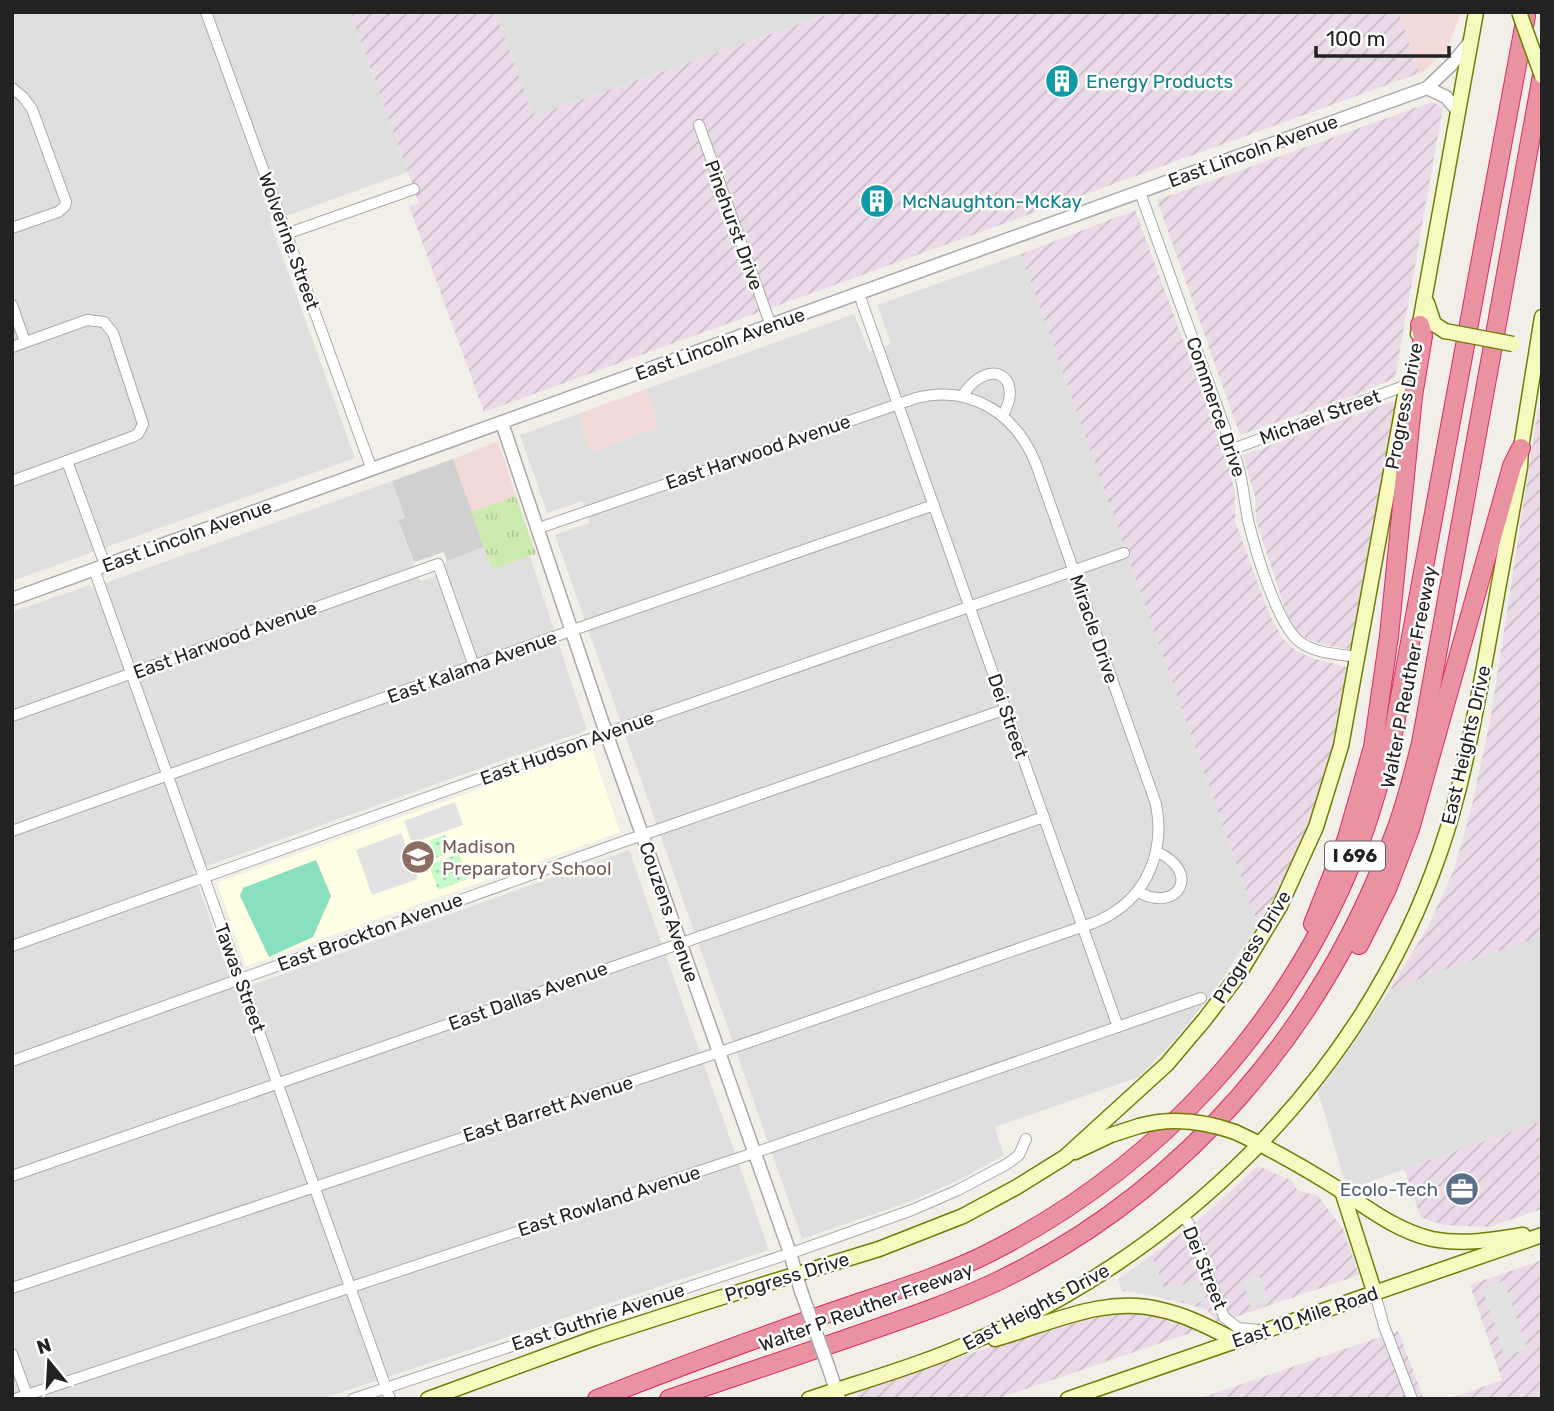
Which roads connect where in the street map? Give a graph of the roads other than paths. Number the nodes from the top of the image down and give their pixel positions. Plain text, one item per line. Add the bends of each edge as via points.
1 (206, 12) edge
2 (1476, 12) edge
3 (1519, 12) edge
4 (1526, 12) edge
5 (1471, 40) junction
6 (1542, 76) edge
7 (12, 88) edge
8 (1427, 88) junction
9 (1458, 111) junction
10 (699, 125) dead end
11 (414, 189) dead end
12 (1140, 192) junction
13 (12, 229) edge
14 (286, 234) junction
15 (859, 294) junction
16 (1426, 295) junction
17 (12, 305) edge
18 (1542, 317) edge
19 (1420, 325) junction
20 (771, 326) junction
21 (25, 342) junction
22 (12, 347) edge
23 (1538, 348) junction
24 (1407, 385) junction
25 (962, 396) junction
26 (898, 404) junction
27 (1003, 415) junction
28 (502, 424) junction
29 (1521, 448) junction
30 (1233, 449) junction
31 (67, 461) junction
32 (372, 470) junction
33 (12, 481) edge
34 (933, 505) junction
35 (539, 528) junction
36 (1124, 553) dead end
37 (99, 567) junction
38 (1074, 570) junction
39 (12, 599) edge
40 (970, 607) junction
41 (573, 630) junction
42 (1357, 657) junction
43 (474, 666) junction
44 (131, 674) junction
45 (1006, 709) junction
46 (12, 716) edge
47 (607, 733) junction
48 (168, 776) junction
49 (1044, 817) junction
50 (12, 831) edge
51 (642, 835) junction
52 (1157, 852) junction
53 (204, 877) junction
54 (1138, 892) junction
55 (1083, 927) junction
56 (680, 942) junction
57 (12, 946) edge
58 (1306, 956) junction
59 (240, 979) junction
60 (1201, 998) dead end
61 (1314, 999) junction
62 (1118, 1027) junction
63 (719, 1052) junction
64 (12, 1061) edge
65 (278, 1085) junction
66 (1026, 1139) dead end
67 (1260, 1144) junction
68 (754, 1153) junction
69 (1065, 1157) junction
70 (12, 1176) edge
71 (315, 1187) junction
72 (1342, 1191) junction
73 (1183, 1215) junction
74 (1542, 1234) edge
75 (790, 1254) junction
76 (796, 1274) junction
77 (351, 1287) junction
78 (12, 1288) edge
79 (1375, 1294) junction
80 (1265, 1331) junction
81 (1237, 1341) junction
82 (953, 1350) junction
83 (12, 1354) edge
84 (386, 1388) junction
85 (838, 1394) edge
86 (28, 1397) edge
87 (15, 1399) edge
88 (353, 1399) edge
89 (390, 1399) edge
90 (428, 1399) edge
91 (597, 1399) edge
92 (669, 1399) edge
93 (809, 1399) edge
94 (1068, 1399) edge
95 (1412, 1399) edge

1 - 14 street, Wolverine Street
2 - 5 main road, Progress Drive
3 - 6 main road, bridge
4 - 58 highway, Walter P Reuther Freeway / I 696 via 1394,729 1359,846
5 - 8 street, East Lincoln Avenue
5 - 9 main road, Progress Drive
6 - 61 highway, Walter P Reuther Freeway / I 696 via 1421,743 1395,835 1371,894
7 - 13 street via 32,109 66,202 58,212
8 - 9 street via 1446,97
8 - 12 street, East Lincoln Avenue
9 - 16 main road, Progress Drive
10 - 20 street, Pinehurst Drive
11 - 14 street
12 - 15 street, East Lincoln Avenue
12 - 30 street, Commerce Drive
14 - 32 street, Wolverine Street
15 - 20 street, East Lincoln Avenue
15 - 26 street, Dei Street
16 - 19 main road, Progress Drive
16 - 23 main road, bridge via 1431,319 1445,331
17 - 21 street
18 - 23 main road, East Heights Drive
19 - 24 main road, Progress Drive
19 - 58 highway via 1423,336 1373,747
20 - 28 street, East Lincoln Avenue
21 - 22 street
21 - 31 street via 93,319 104,322 113,334 143,418 142,428 132,438
23 - 29 main road, East Heights Drive
24 - 30 street, Michael Street
24 - 42 main road, Progress Drive
25 - 26 street, Miracle Drive via 932,395
25 - 27 street, Miracle Drive
25 - 27 street via 977,378 997,374 1007,382 1010,393
26 - 34 street, Dei Street
26 - 35 street, East Harwood Avenue
27 - 38 street, Miracle Drive via 1032,453
28 - 32 street, East Lincoln Avenue
28 - 35 street, Couzens Avenue
29 - 61 highway via 1512,466 1403,849 1358,946
29 - 67 main road, East Heights Drive via 1477,707 1440,853 1405,936 1355,1025 1300,1100
30 - 42 street, Commerce Drive via 1251,534 1283,622 1306,646
31 - 33 street
31 - 37 street, Tawas Street
32 - 37 street, East Lincoln Avenue
34 - 40 street, Dei Street
34 - 41 street, East Kalama Avenue
35 - 41 street, Couzens Avenue
36 - 38 street, East Hudson Avenue
37 - 39 street, East Lincoln Avenue
37 - 44 street, Tawas Street
38 - 40 street, East Hudson Avenue
38 - 52 street, Miracle Drive via 1156,804
40 - 45 street, Dei Street
40 - 47 street, East Hudson Avenue
41 - 43 street, East Kalama Avenue
41 - 47 street, Couzens Avenue
42 - 69 main road, Progress Drive via 1341,746 1323,807 1264,934 1220,1000 1167,1064
43 - 44 street, East Harwood Avenue via 438,564
43 - 48 street, East Kalama Avenue
44 - 46 street, East Harwood Avenue
44 - 48 street, Tawas Street
45 - 49 street, Dei Street
45 - 51 street, East Brockton Avenue
47 - 51 street, Couzens Avenue
47 - 53 street, East Hudson Avenue
48 - 50 street, East Kalama Avenue
48 - 53 street, Tawas Street
49 - 55 street, Dei Street
49 - 56 street, East Dallas Avenue
51 - 56 street, Couzens Avenue
51 - 59 street, East Brockton Avenue
52 - 54 street, Miracle Drive
52 - 54 street via 1178,866 1181,885 1176,894 1164,899
53 - 57 street, East Hudson Avenue
53 - 59 street, Tawas Street
54 - 55 street, Miracle Drive via 1115,913
55 - 62 street, Dei Street
55 - 63 street, East Barrett Avenue
56 - 63 street, Couzens Avenue
56 - 65 street, East Dallas Avenue
58 - 91 highway, Walter P Reuther Freeway / I 696 via 1268,1017 1192,1106 1126,1165 1073,1204 943,1273 699,1358
59 - 64 street, East Brockton Avenue
59 - 65 street, Tawas Street
60 - 62 street, East Rowland Avenue
61 - 92 highway, Walter P Reuther Freeway / I 696 via 1262,1071 1205,1134 1136,1195 1069,1241 940,1306
62 - 68 street, East Rowland Avenue
63 - 68 street, Couzens Avenue
63 - 71 street, East Barrett Avenue
65 - 70 street, East Dallas Avenue
65 - 71 street, Tawas Street
66 - 75 street, East Guthrie Avenue via 1014,1159 958,1190
67 - 69 main road, bridge via 1210,1125 1155,1122 1111,1135
67 - 72 main road
67 - 73 main road, East Heights Drive
68 - 75 street, Couzens Avenue
68 - 77 street, East Rowland Avenue
69 - 76 main road, Progress Drive via 963,1216 879,1249
71 - 77 street, Tawas Street
71 - 78 street, East Barrett Avenue
72 - 74 main road via 1389,1223 1434,1239 1479,1242
72 - 79 main road
73 - 80 street, Dei Street via 1227,1321 1238,1328
73 - 82 main road, East Heights Drive via 1084,1285
74 - 79 main road, East 10 Mile Road
75 - 76 street, Couzens Avenue
75 - 84 street, East Guthrie Avenue
76 - 85 street, Couzens Avenue, bridge
76 - 90 main road, Progress Drive via 595,1338
77 - 84 street, Tawas Street
77 - 86 street, East Rowland Avenue
79 - 80 main road, East 10 Mile Road
79 - 95 street
80 - 81 main road, East 10 Mile Road
81 - 82 main road via 1175,1313 1118,1306 1089,1309
81 - 94 main road, East 10 Mile Road
82 - 85 main road, East Heights Drive
83 - 86 street
84 - 88 street, East Guthrie Avenue
84 - 89 street, Tawas Street
85 - 93 main road, East Heights Drive
86 - 87 street, East Rowland Avenue

